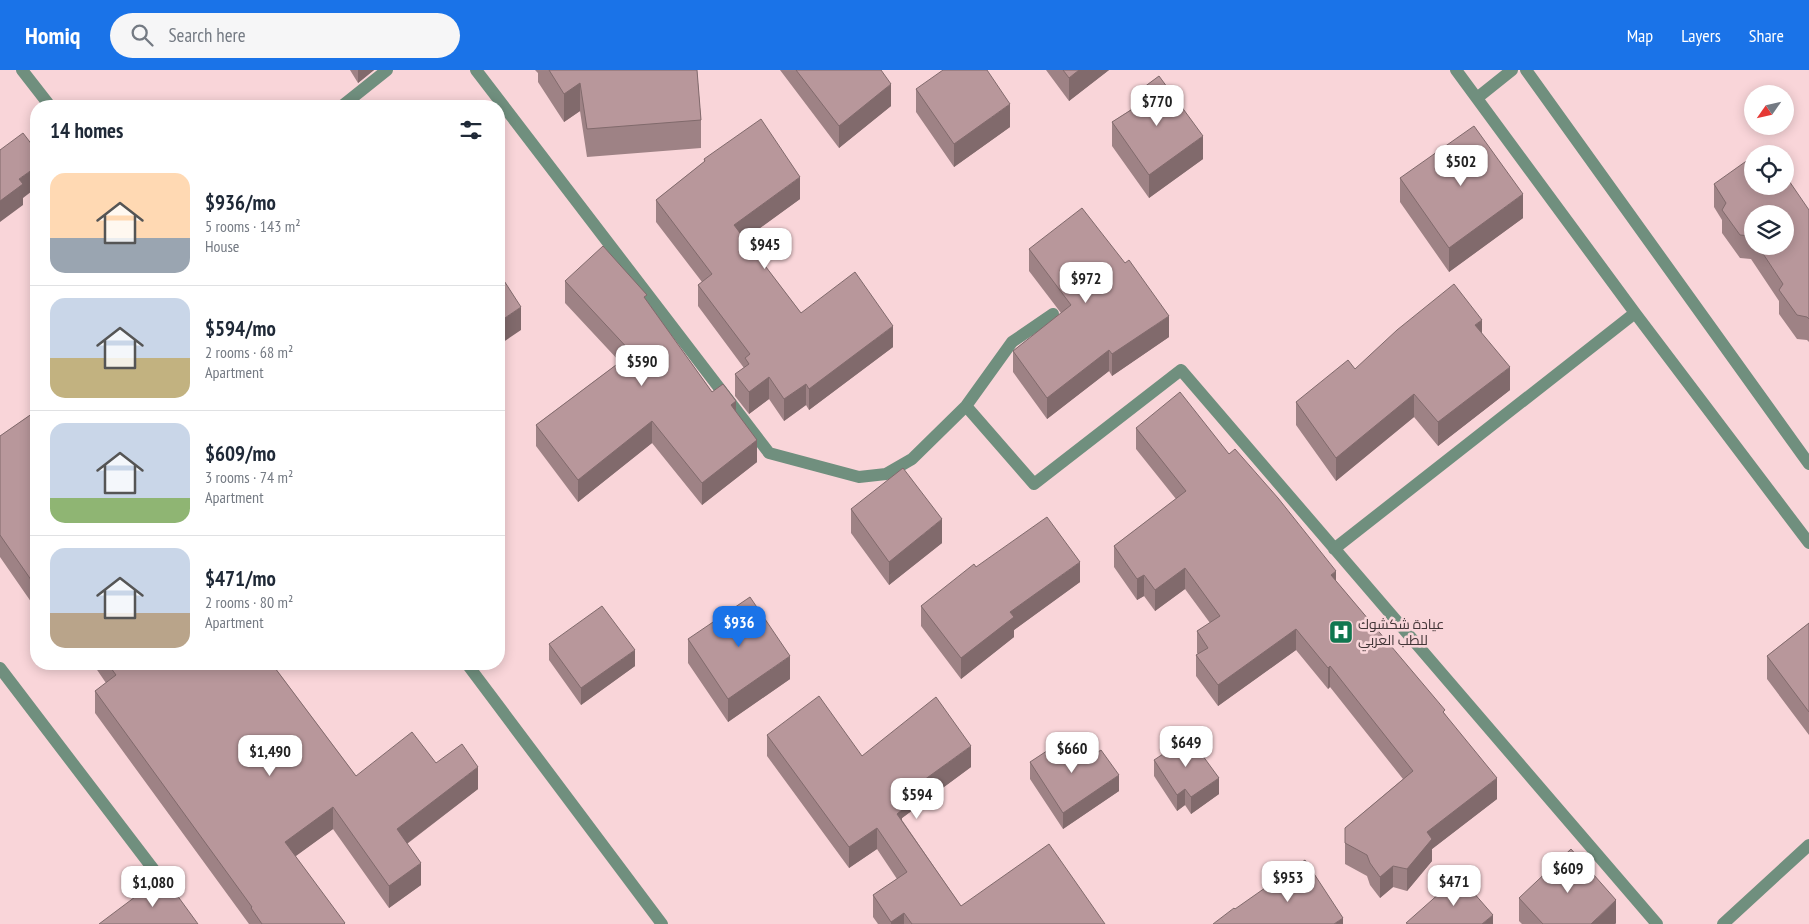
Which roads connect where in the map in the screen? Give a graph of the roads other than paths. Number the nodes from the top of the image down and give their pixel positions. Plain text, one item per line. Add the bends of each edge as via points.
1 (22, 70) edge
2 (387, 70) edge
3 (476, 70) edge
4 (1456, 70) edge
5 (1512, 70) edge
6 (1526, 70) edge
7 (1476, 98) junction
8 (45, 100) edge
9 (350, 100) edge
10 (499, 100) edge
11 (505, 108) edge
12 (1635, 312) junction
13 (1053, 314) dead end
14 (966, 406) junction
15 (1809, 464) edge
16 (1809, 543) edge
17 (1334, 549) junction
18 (0, 668) edge
19 (472, 670) edge
20 (1809, 845) edge
21 (177, 901) edge
22 (662, 924) edge
23 (1657, 924) edge
24 (1723, 924) edge

1 - 8 street
2 - 9 street
3 - 10 street
4 - 7 street
5 - 7 street
6 - 15 street
7 - 12 street
11 - 14 street via 769,453 859,477 886,474 912,459
12 - 16 street
12 - 17 street
13 - 14 street via 1012,342
14 - 17 street via 1034,484 1181,370
17 - 23 street
18 - 21 street
19 - 22 street
20 - 24 street

